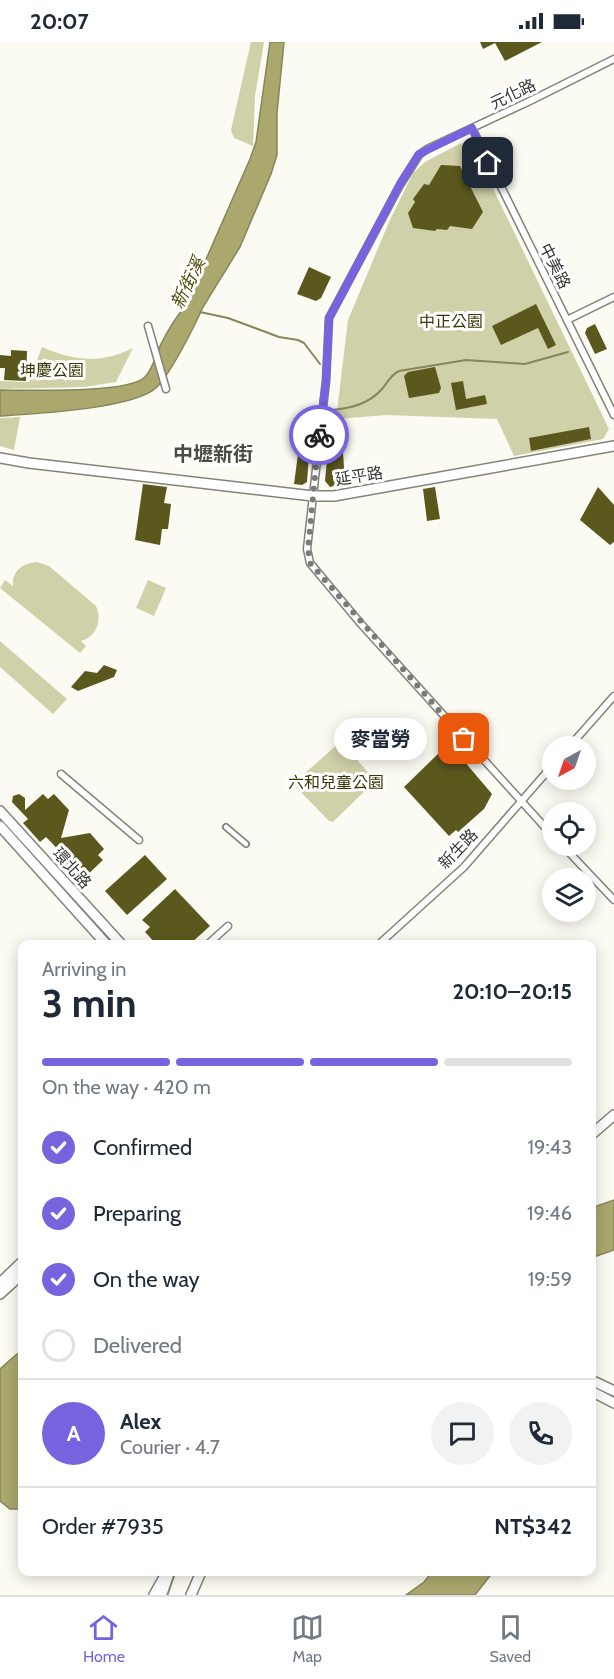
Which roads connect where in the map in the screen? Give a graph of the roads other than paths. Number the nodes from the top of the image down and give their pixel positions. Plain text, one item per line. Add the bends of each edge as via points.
1 (614, 59) edge
2 (472, 128) junction
3 (614, 297) edge
4 (567, 320) junction
5 (148, 326) dead end
6 (166, 389) dead end
7 (614, 415) edge
8 (614, 446) edge
9 (0, 458) edge
10 (313, 496) junction
11 (614, 696) edge
12 (578, 736) edge
13 (61, 774) dead end
14 (542, 777) edge
15 (520, 802) junction
16 (0, 811) edge
17 (542, 825) edge
18 (0, 826) edge
19 (226, 827) dead end
20 (139, 840) dead end
21 (246, 844) dead end
22 (572, 856) edge
23 (80, 899) junction
24 (614, 900) edge
25 (72, 907) junction
26 (228, 926) dead end
27 (102, 940) edge
28 (117, 940) edge
29 (213, 940) edge
30 (384, 940) edge
31 (614, 1115) edge
32 (596, 1131) edge
33 (18, 1267) edge
34 (18, 1278) edge
35 (0, 1283) edge
36 (0, 1294) edge
37 (596, 1382) edge
38 (614, 1391) edge
39 (596, 1394) edge
40 (614, 1403) edge
41 (166, 1576) edge
42 (167, 1576) edge
43 (199, 1576) edge
44 (154, 1595) edge
45 (161, 1595) edge
46 (191, 1595) edge

1 - 2 street, 元化路
2 - 4 street, 中美路
2 - 10 street, 元化路 via 419,154 329,318
3 - 4 street
4 - 7 street, 中美路
5 - 6 street
8 - 10 main road, 延平路 via 334,496
9 - 10 main road, 延平路
10 - 15 street, 元化路 via 310,563
11 - 12 street
13 - 20 street
14 - 15 street, 新生路
15 - 17 street, 元化路
15 - 30 street, 新生路 via 464,867
16 - 23 main road, 環北路
18 - 25 main road, 環北路
19 - 21 street
22 - 24 street
23 - 25 street
23 - 28 main road, 環北路
25 - 27 main road, 環北路
26 - 29 street
31 - 32 main road
33 - 35 main road
34 - 36 main road
37 - 38 main road
39 - 40 main road
41 - 44 main road
42 - 45 highway
43 - 46 main road

